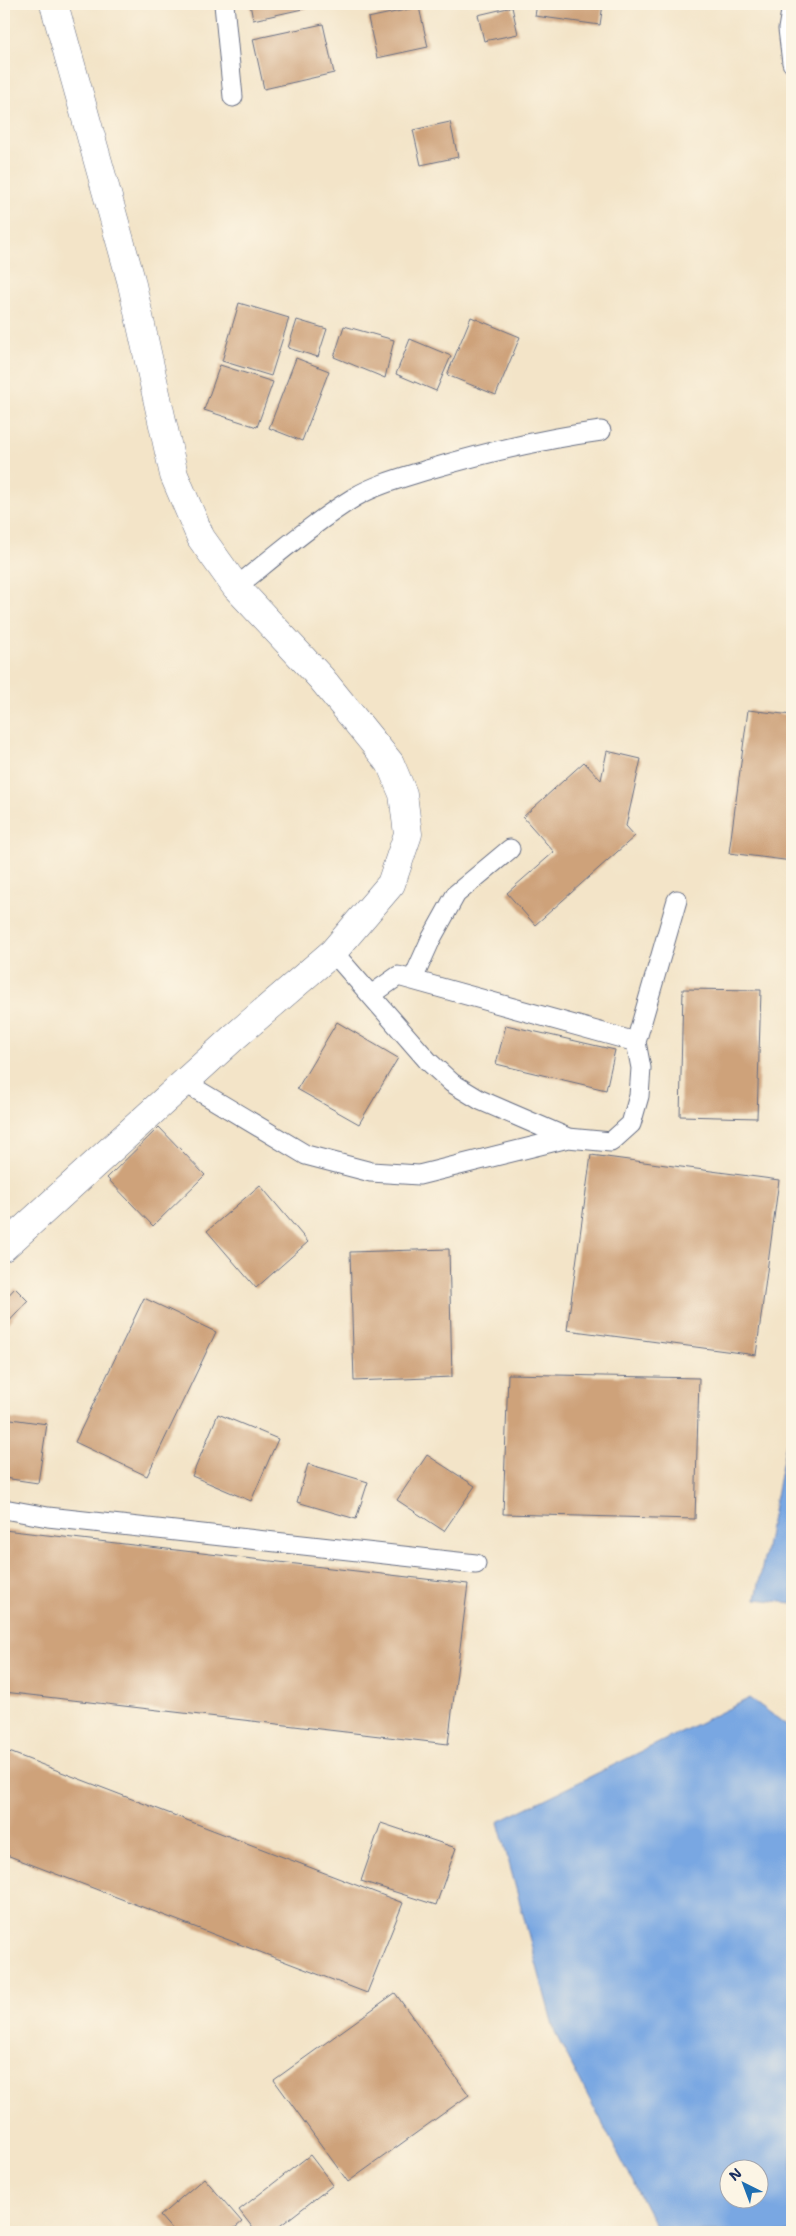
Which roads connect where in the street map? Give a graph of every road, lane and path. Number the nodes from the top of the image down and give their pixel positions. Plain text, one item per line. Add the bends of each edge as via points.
1 (54, 4) edge
2 (224, 4) edge
3 (792, 5) edge
4 (792, 63) edge
5 (233, 97) dead end
6 (601, 431) dead end
7 (236, 587) junction
8 (510, 849) dead end
9 (677, 900) dead end
10 (333, 952) junction
11 (413, 979) junction
12 (371, 995) junction
13 (636, 1042) junction
14 (184, 1082) junction
15 (568, 1138) junction
16 (4, 1247) edge
17 (4, 1509) edge
18 (476, 1564) dead end

1 - 7 street via 131,280 174,475 201,538
2 - 5 lane
3 - 4 lane via 788,28
6 - 7 lane via 494,450 399,479 356,496 296,538
7 - 10 street via 321,678 390,763 403,794 408,834 390,884
8 - 11 lane via 456,894
9 - 13 lane
10 - 12 lane
10 - 14 street
11 - 12 lane via 398,976
11 - 13 lane
12 - 15 lane via 428,1061 452,1083 480,1100
13 - 15 lane via 641,1068 639,1096 631,1124 610,1142
14 - 15 lane via 306,1155 372,1172 419,1175
14 - 16 street
17 - 18 lane via 48,1517

